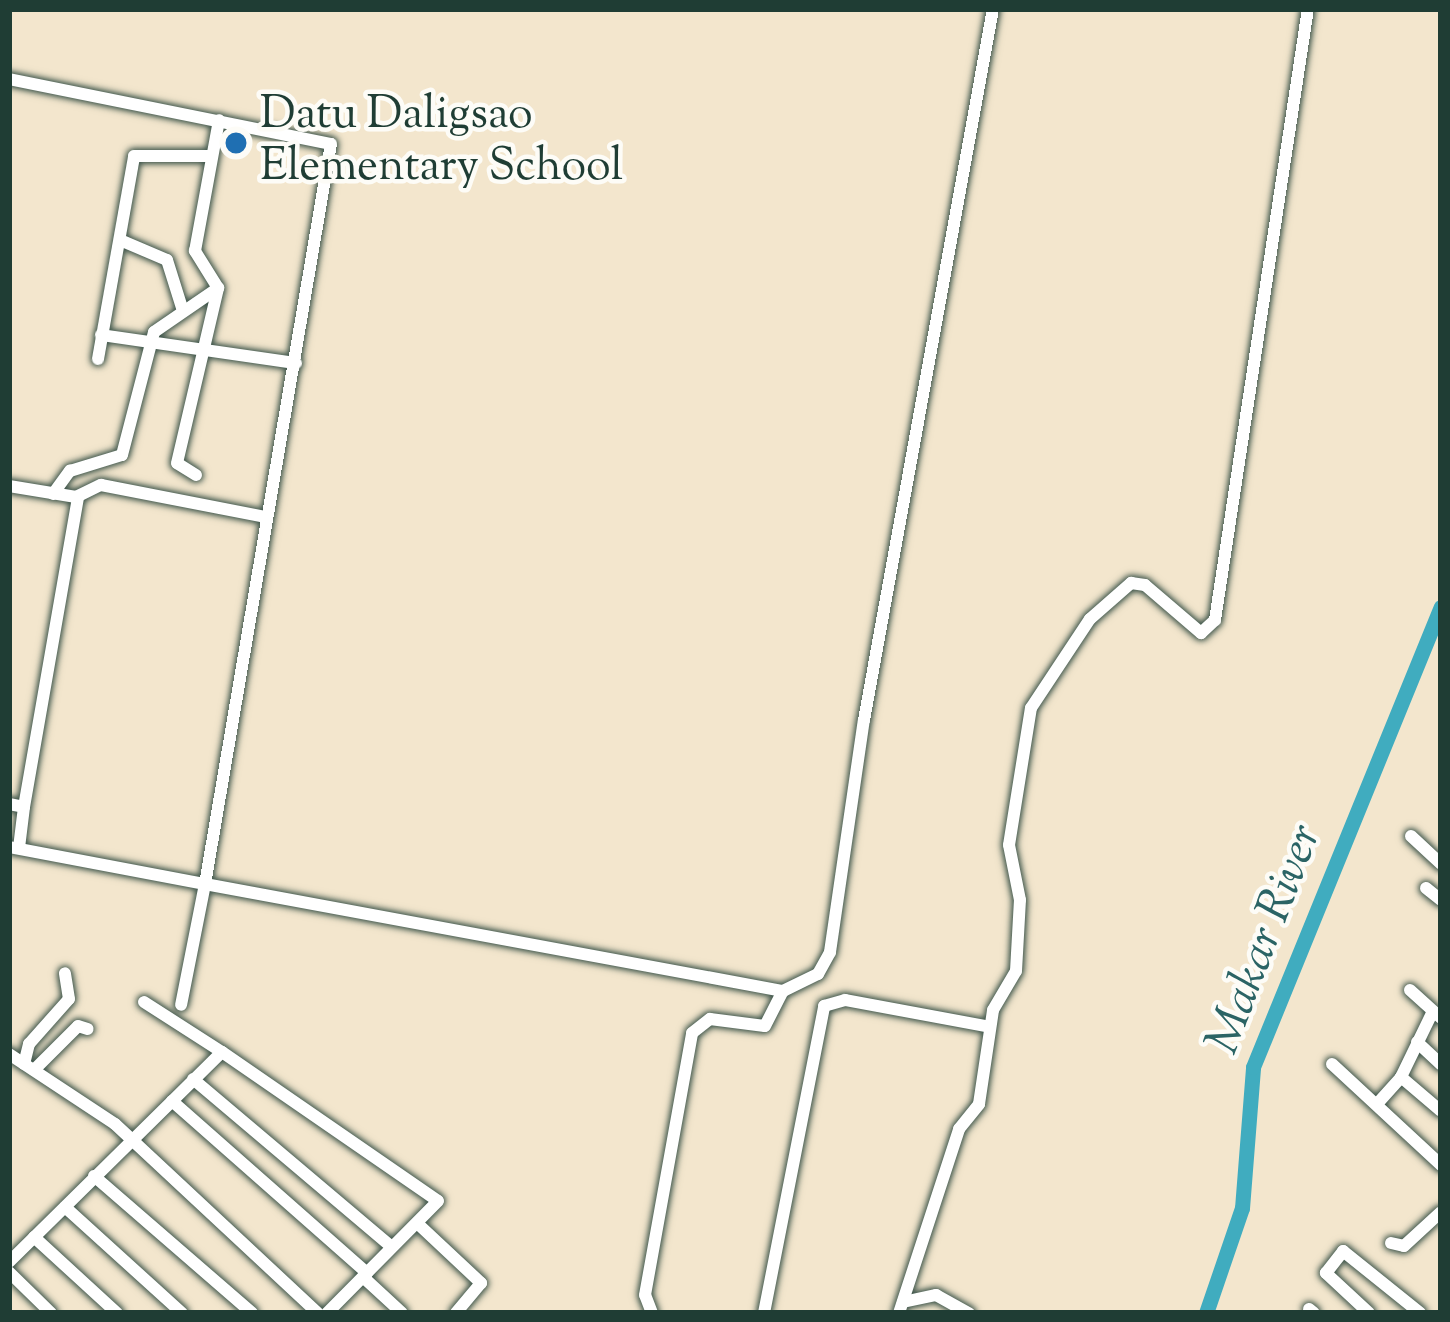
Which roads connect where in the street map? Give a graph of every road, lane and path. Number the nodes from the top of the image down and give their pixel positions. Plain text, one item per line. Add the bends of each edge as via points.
1 (993, 9) edge
2 (1309, 9) edge
3 (9, 79) edge
4 (219, 120) junction
5 (212, 156) junction
6 (120, 240) junction
7 (196, 262) junction
8 (172, 266) junction
9 (218, 288) junction
10 (182, 308) junction
11 (101, 335) junction
12 (152, 338) junction
13 (206, 346) junction
14 (98, 359) dead end
15 (296, 363) junction
16 (196, 475) dead end
17 (9, 486) edge
18 (53, 494) junction
19 (78, 496) junction
20 (266, 517) junction
21 (16, 805) edge
22 (1411, 836) dead end
23 (14, 848) edge
24 (1441, 864) edge
25 (205, 884) junction
26 (1426, 888) dead end
27 (1441, 900) edge
28 (65, 973) dead end
29 (1410, 990) dead end
30 (783, 991) junction
31 (144, 1002) dead end
32 (182, 1005) dead end
33 (1437, 1015) edge
34 (990, 1027) junction
35 (88, 1029) dead end
36 (1417, 1042) junction
37 (221, 1052) junction
38 (9, 1054) edge
39 (1332, 1064) dead end
40 (1441, 1064) edge
41 (29, 1067) junction
42 (1401, 1077) junction
43 (193, 1079) junction
44 (172, 1101) junction
45 (1377, 1104) junction
46 (1441, 1111) edge
47 (129, 1142) junction
48 (1441, 1165) edge
49 (94, 1176) junction
50 (65, 1207) junction
51 (1441, 1212) edge
52 (417, 1223) junction
53 (34, 1237) junction
54 (1391, 1244) dead end
55 (392, 1247) junction
56 (9, 1262) edge
57 (9, 1272) edge
58 (365, 1275) junction
59 (901, 1307) edge
60 (466, 1310) edge
61 (327, 1312) edge
62 (51, 1313) edge
63 (117, 1313) edge
64 (182, 1313) edge
65 (253, 1313) edge
66 (402, 1313) edge
67 (652, 1313) edge
68 (764, 1313) edge
69 (968, 1313) edge
70 (1369, 1313) edge
71 (1420, 1313) edge

1 - 30 street via 864,720 830,952 818,974
2 - 34 street via 1216,620 1201,633 1145,584 1131,583 1090,619 1031,708 1009,845 1020,900 1016,971
3 - 4 street
4 - 5 street
4 - 15 street via 331,144
5 - 6 street via 135,154
5 - 7 street
6 - 8 street via 154,249
6 - 11 street
7 - 8 street
7 - 9 street
8 - 10 street
9 - 10 street
9 - 13 street
10 - 12 street
11 - 12 street
11 - 14 street
12 - 13 street
12 - 18 street via 122,455 70,471
13 - 15 street
13 - 16 street via 177,463
15 - 20 street
17 - 18 street
18 - 19 street
19 - 20 street via 101,485
19 - 21 street
20 - 25 street
21 - 23 street
22 - 24 street
23 - 25 street
25 - 30 street
25 - 32 street
26 - 27 street
28 - 41 street via 69,999 29,1044
29 - 33 street
30 - 67 street via 765,1026 710,1019 692,1033 645,1295
31 - 37 street
33 - 36 street
34 - 59 street via 979,1103 958,1129
34 - 68 street via 845,1000 824,1006
35 - 41 street via 78,1026
36 - 40 street
36 - 42 street
37 - 43 street
37 - 52 street via 438,1201
38 - 41 street
39 - 45 street
41 - 47 street via 116,1124
42 - 45 street
42 - 46 street
43 - 44 street
43 - 55 street
44 - 47 street
44 - 58 street
45 - 48 street
47 - 49 street
47 - 61 street
49 - 50 street
49 - 65 street
50 - 53 street
50 - 64 street
51 - 54 street via 1404,1246
52 - 55 street
52 - 60 street via 481,1283
53 - 56 street
53 - 63 street
55 - 58 street
57 - 62 street
58 - 61 street
58 - 66 street
59 - 69 street via 936,1295
70 - 71 street via 1326,1273 1343,1250

